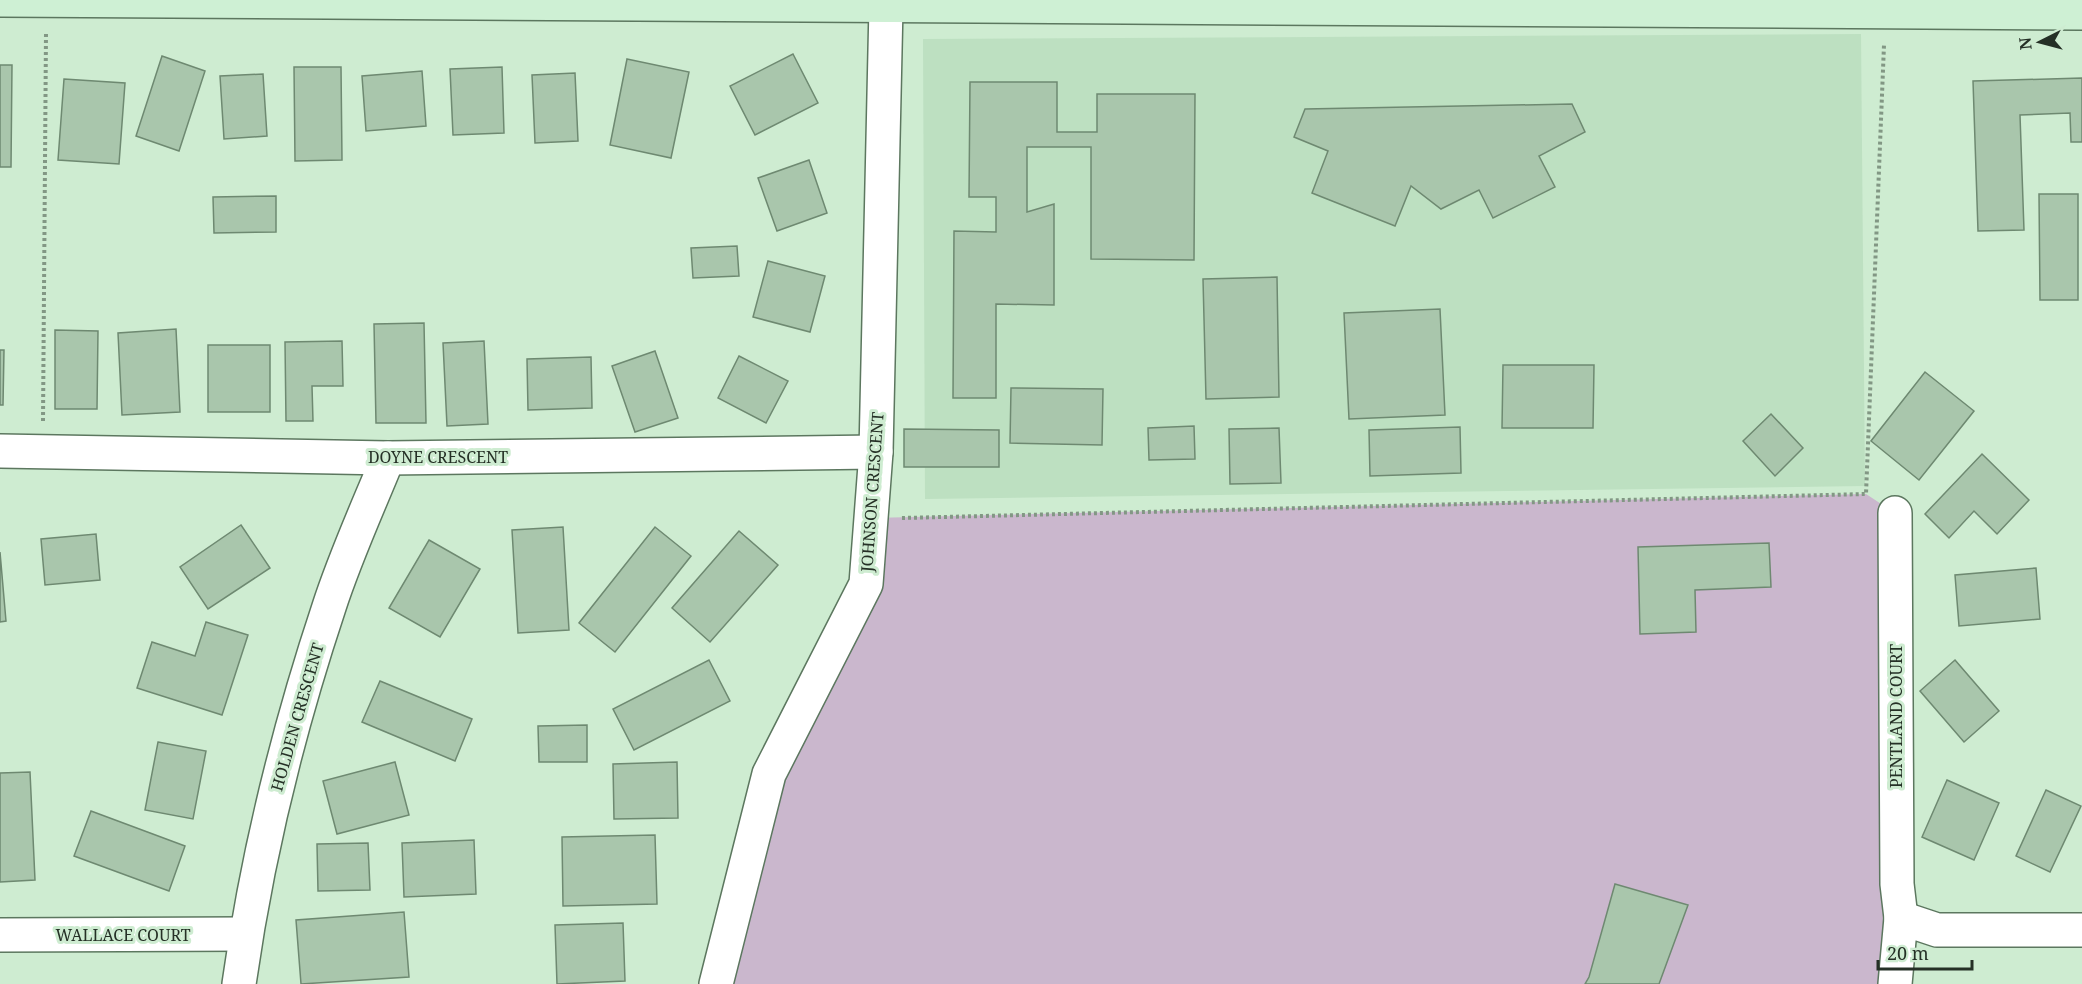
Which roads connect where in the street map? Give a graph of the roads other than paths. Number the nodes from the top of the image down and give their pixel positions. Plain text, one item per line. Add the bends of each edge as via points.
1 (0, 0) edge
2 (46, 1) edge
3 (646, 2) edge
4 (1063, 3) edge
5 (1729, 5) edge
6 (886, 6) junction
7 (2082, 13) edge
8 (0, 451) edge
9 (876, 452) junction
10 (388, 458) junction
11 (1895, 513) dead end
12 (1901, 918) junction
13 (2082, 930) edge
14 (246, 934) junction
15 (0, 935) edge
16 (239, 984) edge
17 (716, 984) edge
18 (1894, 984) edge

1 - 2 street
2 - 3 street
3 - 6 street
4 - 5 street
4 - 6 street
5 - 7 street via 1886,12
6 - 9 street, JOHNSON CRESCENT
8 - 10 street, DOYNE CRESCENT
9 - 10 street, DOYNE CRESCENT
9 - 17 street, JOHNSON CRESCENT via 866,584 769,774
10 - 14 street, HOLDEN CRESCENT via 329,606 275,791
11 - 12 street, PENTLAND COURT via 1897,884
12 - 13 street via 1937,930
12 - 18 street, PENTLAND COURT
14 - 15 street, WALLACE COURT
14 - 16 street, HOLDEN CRESCENT

